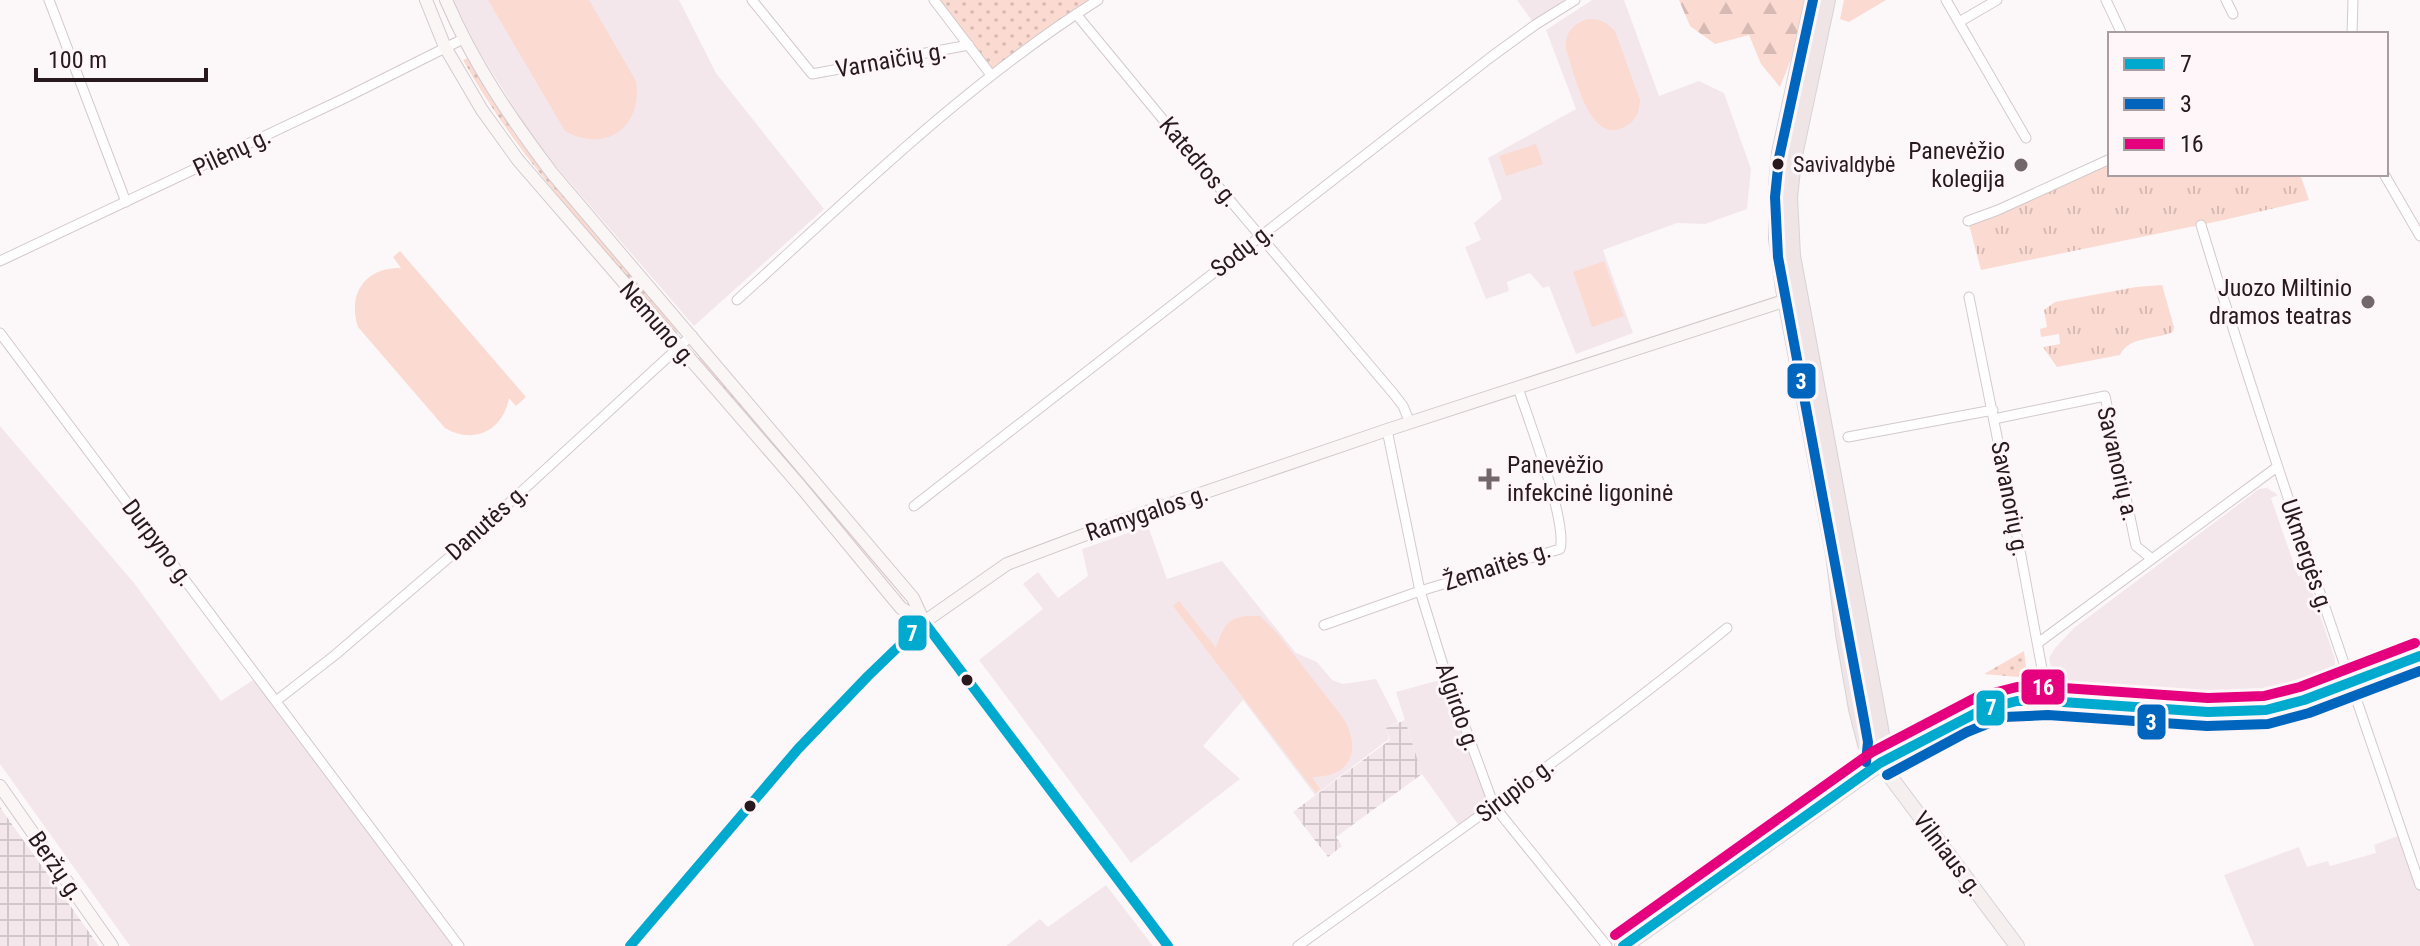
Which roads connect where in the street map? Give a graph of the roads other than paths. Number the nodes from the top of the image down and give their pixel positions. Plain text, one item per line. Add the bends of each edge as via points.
1 (49, 0) edge
2 (426, 0) edge
3 (446, 0) edge
4 (752, 0) edge
5 (934, 0) edge
6 (1098, 0) edge
7 (1575, 0) edge
8 (1813, 0) edge
9 (1827, 0) edge
10 (1946, 0) edge
11 (1997, 0) edge
12 (2106, 0) edge
13 (2226, 0) edge
14 (2353, 0) edge
15 (1076, 14) junction
16 (2233, 14) dead end
17 (1959, 22) junction
18 (2121, 32) edge
19 (2352, 32) edge
20 (463, 39) junction
21 (969, 45) junction
22 (445, 47) junction
23 (991, 75) junction
24 (2026, 138) dead end
25 (2108, 160) edge
26 (2385, 176) edge
27 (126, 202) junction
28 (1968, 221) dead end
29 (2201, 225) dead end
30 (1260, 235) junction
31 (2420, 236) edge
32 (0, 261) edge
33 (1969, 297) dead end
34 (1793, 298) junction
35 (737, 300) dead end
36 (0, 333) edge
37 (692, 335) junction
38 (679, 348) junction
39 (1518, 388) junction
40 (1993, 414) junction
41 (1410, 423) junction
42 (1387, 430) junction
43 (1848, 437) dead end
44 (2277, 467) junction
45 (914, 506) dead end
46 (2152, 559) junction
47 (1420, 591) junction
48 (924, 622) junction
49 (1324, 625) dead end
50 (1727, 628) dead end
51 (2038, 643) junction
52 (2420, 656) edge
53 (2350, 682) junction
54 (276, 701) junction
55 (2048, 701) junction
56 (1880, 763) junction
57 (0, 786) edge
58 (1494, 806) junction
59 (2420, 885) edge
60 (112, 946) edge
61 (459, 946) edge
62 (630, 946) edge
63 (1168, 946) edge
64 (1298, 946) edge
65 (1607, 946) edge
66 (1623, 946) edge
67 (2017, 946) edge

1 - 27 street
2 - 22 main road, Nemuno g.
3 - 20 main road, Nemuno g.
4 - 21 street, Varnaičių g. via 812,74
5 - 21 street
6 - 15 street
7 - 30 street, Sodų g. via 1491,57
8 - 34 highway via 1778,169 1777,239
9 - 34 highway via 1789,197
10 - 17 street
11 - 17 street
12 - 18 street
13 - 16 street
14 - 19 street
15 - 23 street
15 - 30 street, Katedros g.
17 - 24 street
20 - 22 street, Pilėnų g.
20 - 37 main road, Nemuno g. via 545,163
21 - 23 street
22 - 27 street, Pilėnų g.
22 - 38 main road, Nemuno g. via 518,160
23 - 35 street
25 - 28 street
26 - 31 street
27 - 32 street, Pilėnų g.
29 - 44 street, Ukmergės g.
30 - 41 street, Katedros g. via 1393,393
30 - 45 street, Sodų g.
33 - 40 street, Savanorių g.
34 - 39 main road, Ramygalos g.
34 - 56 highway via 1879,723
36 - 54 street, Durpyno g.
37 - 38 street, Danutės g.
37 - 48 main road, Nemuno g. via 913,598
38 - 48 main road, Nemuno g. via 901,608
38 - 54 street, Danutės g. via 460,548
39 - 41 main road, Ramygalos g.
39 - 47 street, Žemaitės g. via 1548,476 1560,549
40 - 43 street
40 - 46 street, Savanorių a. via 2105,396 2136,546
40 - 51 street, Savanorių g.
41 - 42 main road, Ramygalos g.
42 - 47 street, Algirdo g.
42 - 48 main road, Ramygalos g. via 1024,556
44 - 46 street
44 - 53 street, Ukmergės g.
46 - 51 street
47 - 49 street, Žemaitės g.
47 - 58 street, Algirdo g.
48 - 62 main road, Ramygalos g. via 798,749
48 - 63 main road, Nemuno g.
50 - 58 street, Sirupio g.
51 - 55 street, Savanorių g.
52 - 53 highway
53 - 55 highway via 2304,700 2242,712
53 - 59 street, Ukmergės g.
54 - 61 street, Durpyno g.
55 - 56 highway via 2017,701 1982,710
56 - 66 highway
56 - 67 main road, Vilniaus g.
57 - 60 main road, Beržų g.
58 - 64 street, Sirupio g.
58 - 65 street, Algirdo g.

